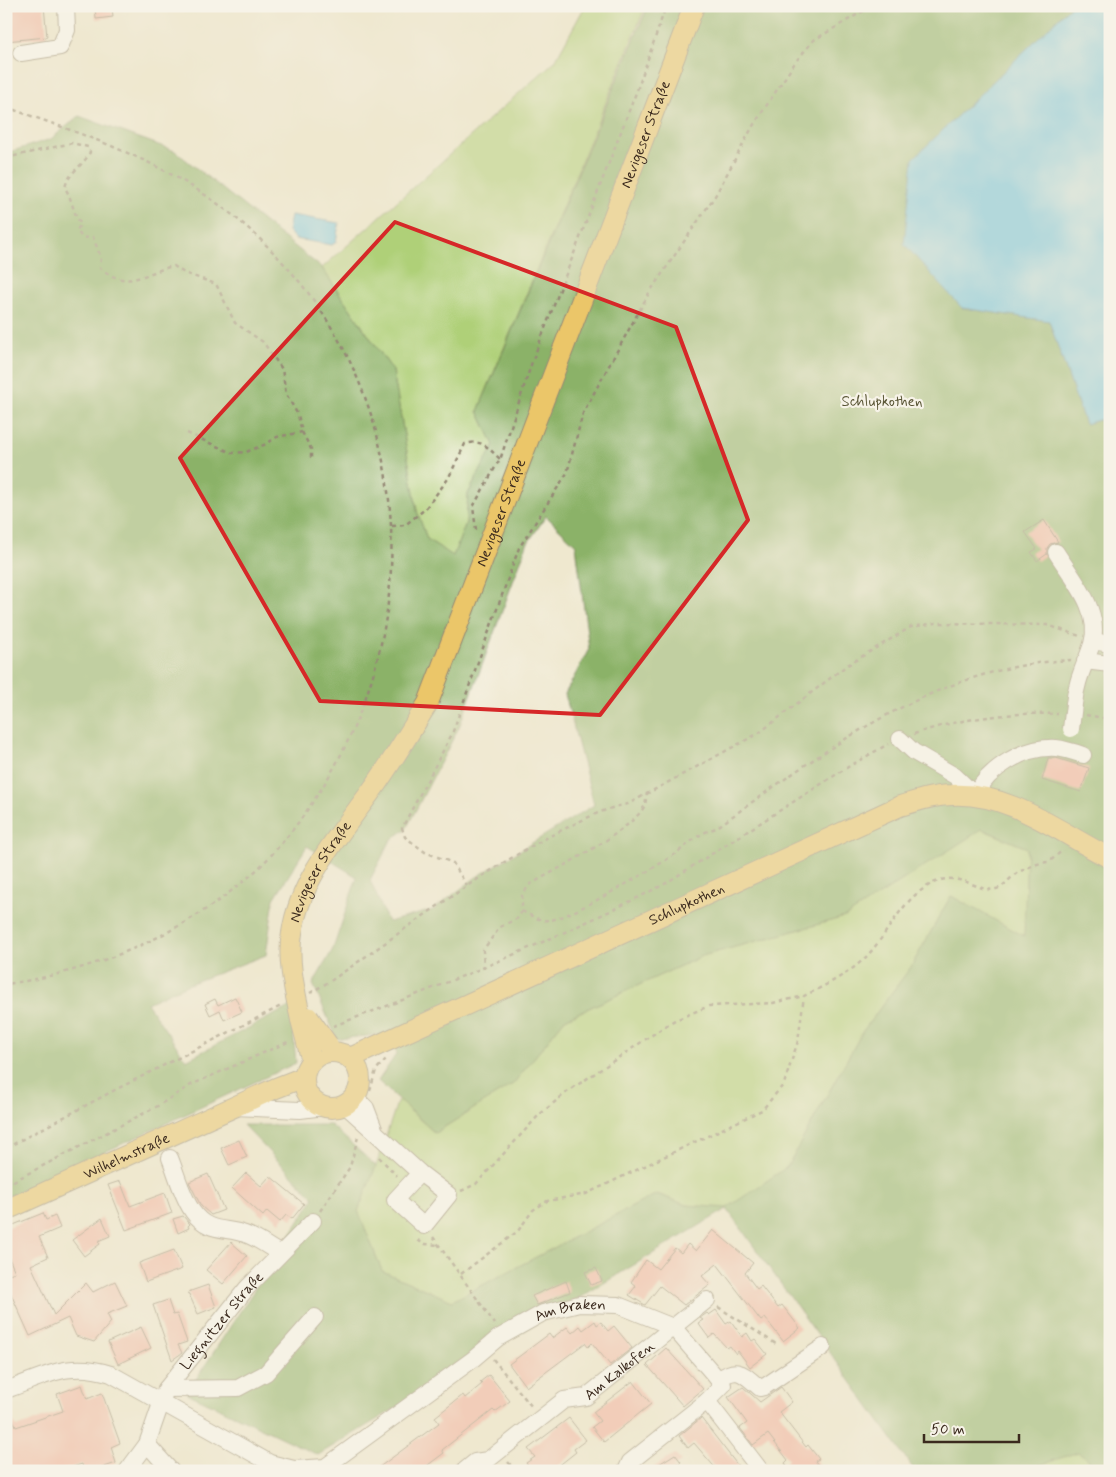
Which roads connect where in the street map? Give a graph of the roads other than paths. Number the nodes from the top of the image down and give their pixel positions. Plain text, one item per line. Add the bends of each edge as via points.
1 (66, 6) edge
2 (694, 6) edge
3 (21, 53) dead end
4 (1056, 552) dead end
5 (1093, 641) junction
6 (1110, 644) edge
7 (1085, 661) junction
8 (1110, 664) edge
9 (900, 739) road end
10 (1066, 750) junction
11 (1083, 755) dead end
12 (975, 795) junction
13 (1110, 858) edge
14 (299, 1010) junction
15 (340, 1051) junction
16 (312, 1079) junction
17 (241, 1104) junction
18 (355, 1104) junction
19 (170, 1158) dead end
20 (420, 1173) junction
21 (6, 1210) edge
22 (313, 1221) road end
23 (279, 1254) junction
24 (707, 1300) road end
25 (315, 1317) dead end
26 (673, 1328) junction
27 (822, 1347) dead end
28 (718, 1380) junction
29 (6, 1390) edge
30 (163, 1396) junction
31 (706, 1401) junction
32 (146, 1444) junction
33 (326, 1469) edge
34 (127, 1471) edge
35 (171, 1471) edge
36 (464, 1471) edge
37 (626, 1471) edge
38 (760, 1471) edge

1 - 3 street via 67,30 60,47
2 - 14 main road, Nevigeser Straße via 428,703 301,897 291,935
4 - 5 street via 1092,612
5 - 6 street
5 - 7 street
7 - 8 street
7 - 10 street via 1077,681
9 - 12 street via 914,752 956,776
10 - 11 street
10 - 12 street via 1045,749 1019,756 988,776
12 - 13 main road, Schlupkothen via 1029,813
12 - 15 main road, Schlupkothen via 933,797 900,806 403,1035 368,1063
14 - 15 main road, Nevigeser Straße, bridge
14 - 16 main road, Nevigeser Straße, bridge
15 - 16 main road via 319,1056
15 - 18 main road via 360,1081
16 - 17 main road, Wilhelmstraße
16 - 17 street via 300,1110
16 - 18 main road via 335,1108
17 - 21 main road, Wilhelmstraße
18 - 20 street via 367,1131
19 - 23 street via 187,1201 204,1224 245,1234
20 - 20 street via 449,1196 424,1226 395,1200
22 - 23 street, Liegnitzer Straße
23 - 30 street, Liegnitzer Straße via 241,1295
24 - 26 street, Am Kalkofen
25 - 30 street, Liegnitzer Straße via 266,1373 238,1388
26 - 28 street, Am Braken
26 - 33 street, Am Braken via 618,1305 604,1303 579,1304 543,1313 503,1335
26 - 36 street, Am Kalkofen via 586,1397 564,1400 488,1460 475,1462
27 - 28 street via 764,1387 760,1388 734,1371
28 - 31 street via 723,1386
29 - 30 street via 70,1367 91,1368 111,1374
30 - 32 street, Liegnitzer Straße
30 - 33 street, Am Braken via 270,1463 294,1469
31 - 37 street via 630,1462
31 - 38 street
32 - 34 street, Liegnitzer Straße
32 - 35 street

